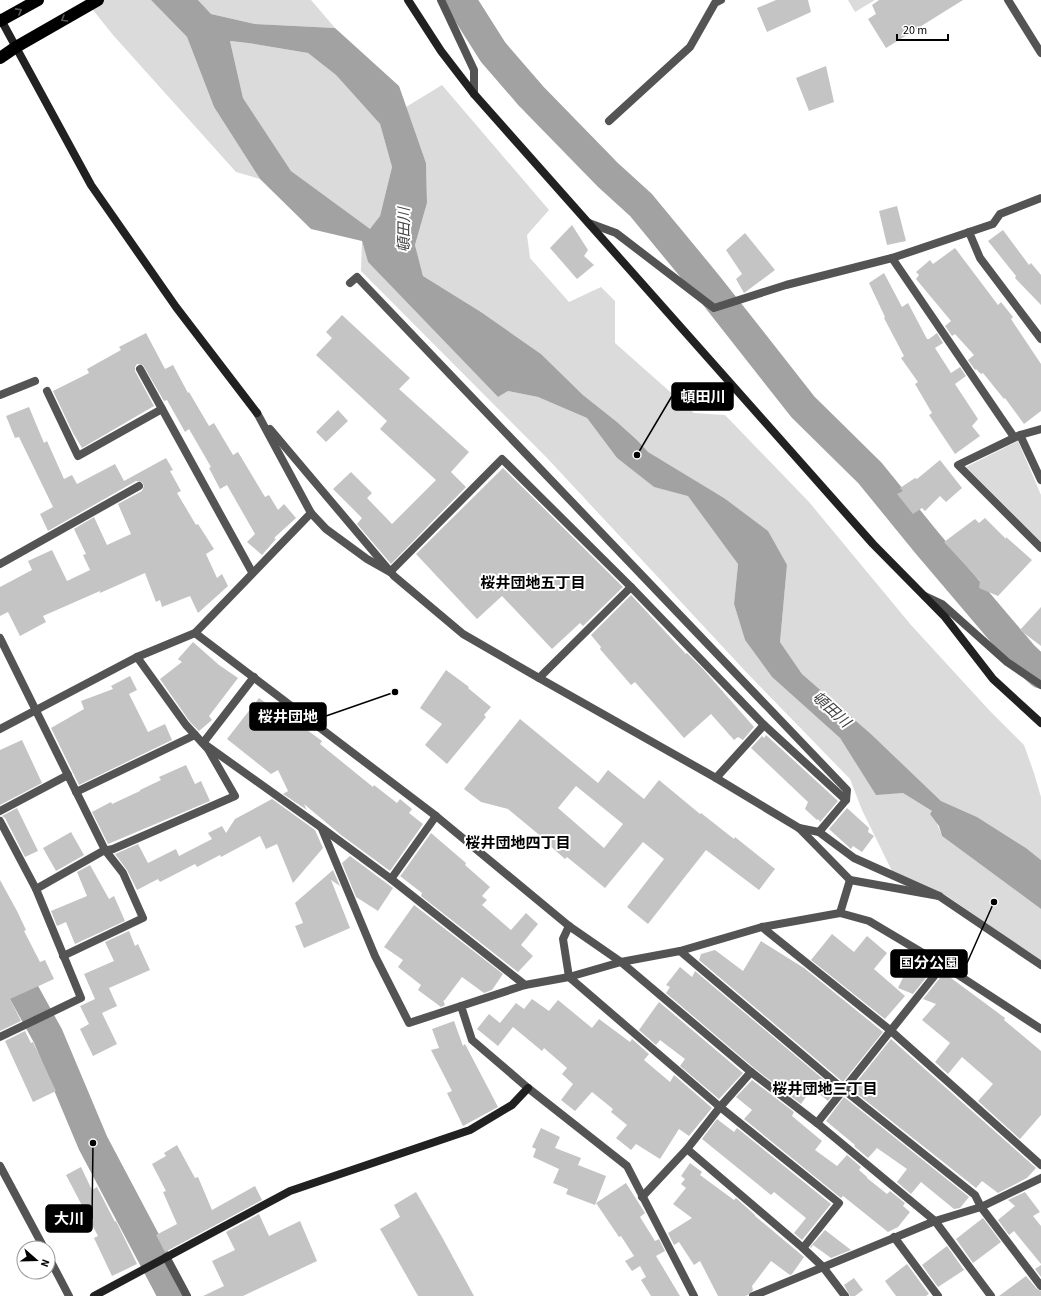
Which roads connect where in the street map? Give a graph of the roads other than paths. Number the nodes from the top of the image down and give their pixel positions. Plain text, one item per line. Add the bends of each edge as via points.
1 (38, 0) edge
2 (98, 0) edge
3 (408, 0) edge
4 (441, 0) edge
5 (721, 0) edge
6 (1008, 0) edge
7 (0, 20) edge
8 (16, 47) junction
9 (1041, 53) edge
10 (0, 58) edge
11 (474, 94) junction
12 (609, 121) dead end
13 (1041, 198) edge
14 (589, 223) junction
15 (969, 232) junction
16 (892, 258) junction
17 (350, 283) dead end
18 (1041, 339) edge
19 (140, 369) dead end
20 (35, 382) dead end
21 (47, 391) dead end
22 (0, 395) edge
23 (162, 409) junction
24 (257, 413) junction
25 (1041, 429) edge
26 (1017, 436) junction
27 (1041, 480) edge
28 (139, 486) dead end
29 (311, 513) junction
30 (1041, 548) edge
31 (0, 564) edge
32 (252, 572) junction
33 (390, 572) junction
34 (632, 587) junction
35 (923, 595) junction
36 (195, 633) junction
37 (0, 638) edge
38 (137, 657) junction
39 (254, 677) junction
40 (539, 678) junction
41 (1041, 685) edge
42 (35, 710) junction
43 (1041, 723) edge
44 (764, 725) junction
45 (0, 729) edge
46 (195, 735) junction
47 (202, 743) junction
48 (68, 775) junction
49 (716, 778) junction
50 (76, 792) junction
51 (846, 800) junction
52 (0, 811) edge
53 (436, 816) junction
54 (0, 821) edge
55 (322, 828) junction
56 (800, 828) junction
57 (819, 832) junction
58 (105, 850) junction
59 (391, 879) junction
60 (850, 880) junction
61 (36, 889) junction
62 (939, 896) junction
63 (840, 913) junction
64 (569, 926) junction
65 (762, 927) junction
66 (680, 951) junction
67 (63, 956) junction
68 (621, 962) junction
69 (943, 965) junction
70 (1041, 966) edge
71 (569, 977) junction
72 (525, 985) junction
73 (461, 1006) junction
74 (1041, 1029) edge
75 (890, 1030) junction
76 (0, 1037) edge
77 (751, 1072) junction
78 (528, 1088) junction
79 (844, 1090) junction
80 (720, 1107) junction
81 (817, 1123) junction
82 (687, 1149) junction
83 (1041, 1165) edge
84 (0, 1166) edge
85 (1041, 1178) edge
86 (642, 1197) junction
87 (981, 1207) junction
88 (935, 1221) junction
89 (894, 1237) junction
90 (40, 1240) edge
91 (803, 1248) junction
92 (166, 1257) junction
93 (823, 1267) junction
94 (56, 1271) edge
95 (1041, 1286) edge
96 (69, 1296) edge
97 (94, 1296) edge
98 (187, 1296) edge
99 (694, 1296) edge
100 (753, 1296) edge
101 (845, 1296) edge
102 (938, 1296) edge
103 (991, 1296) edge

7 -> 1 highway
2 -> 8 highway
3 - 11 street via 440,51
4 - 11 street via 474,70
5 - 12 street via 715,3 690,47
6 - 9 street
7 - 8 street
8 - 10 highway
8 - 24 street via 91,185 176,307
11 - 14 street
13 - 15 street via 1000,214 993,224
14 - 16 street via 616,233 714,308 786,285
14 - 35 street via 873,544
15 - 16 street
15 - 18 street via 980,258
16 - 26 street
17 - 51 street via 357,277 847,790
19 - 23 street
20 - 22 street
21 - 23 street via 78,456
23 - 32 street
24 - 29 street
24 - 33 street
25 - 26 street
26 - 27 street
26 - 30 street via 958,465
28 - 31 street
29 - 32 street
29 - 33 street via 326,529 367,559
32 - 36 street
33 - 34 street via 502,459
33 - 40 street via 464,634
34 - 40 street
34 - 44 street
35 - 41 street via 942,604 1007,662
35 - 43 street via 945,617 992,679
36 - 38 street
36 - 39 street
37 - 42 street
38 - 42 street
38 - 46 street
39 - 47 street
39 - 53 street
40 - 49 street
42 - 45 street
42 - 48 street
44 - 49 street
44 - 51 street
46 - 47 street
46 - 50 street
47 - 55 street
47 - 58 street via 235,796
48 - 50 street
48 - 52 street
49 - 56 street
50 - 58 street
51 - 57 street
53 - 59 street
53 - 64 street
54 - 61 street
55 - 59 street
55 - 73 street via 375,956 409,1023
56 - 57 street
56 - 60 street
57 - 62 street via 854,858
58 - 61 street
58 - 67 street via 123,873 143,918
59 - 72 street
60 - 62 street
60 - 63 street
61 - 67 street
62 - 70 street
63 - 65 street
63 - 69 street via 869,921
64 - 68 street
64 - 71 street via 563,939
65 - 66 street
65 - 75 street
66 - 68 street
66 - 79 street
67 - 76 street via 81,998
68 - 71 street
68 - 77 street
69 - 74 street
69 - 75 street
71 - 72 street
71 - 80 street
72 - 73 street
73 - 78 street via 472,1040
75 - 79 street
75 - 83 street
77 - 80 street
77 - 81 street
78 - 86 street via 627,1166
78 - 92 street via 512,1105 470,1130 290,1191
79 - 81 street
79 - 87 street via 975,1195
80 - 82 street
80 - 91 street via 839,1204
81 - 88 street
82 - 86 street
82 - 91 street
84 - 90 street
85 - 87 street
86 - 99 street
87 - 88 street
87 - 95 street
88 - 89 street
88 - 103 street
89 - 93 street
89 - 102 street
91 - 93 street
92 - 97 street
92 - 98 street
93 - 100 street
93 - 101 street
94 - 96 street

